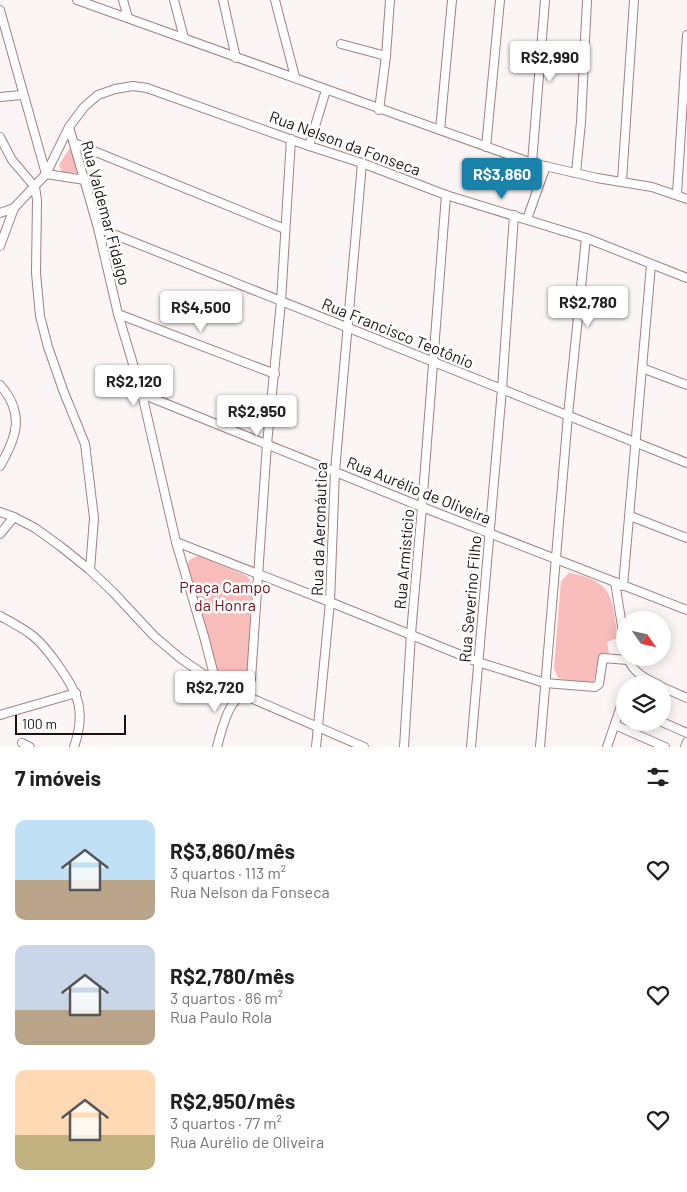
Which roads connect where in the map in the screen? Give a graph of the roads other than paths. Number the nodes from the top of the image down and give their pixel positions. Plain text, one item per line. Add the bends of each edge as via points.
1 (77, 0) edge
2 (123, 0) edge
3 (174, 0) edge
4 (223, 0) edge
5 (275, 0) edge
6 (390, 0) edge
7 (452, 0) edge
8 (500, 0) edge
9 (545, 0) edge
10 (587, 0) edge
11 (634, 0) edge
12 (0, 10) edge
13 (128, 18) junction
14 (687, 35) edge
15 (184, 38) junction
16 (341, 44) dead end
17 (386, 56) junction
18 (236, 58) junction
19 (295, 77) junction
20 (326, 90) junction
21 (22, 95) junction
22 (0, 97) edge
23 (380, 110) junction
24 (69, 127) junction
25 (440, 130) junction
26 (0, 137) edge
27 (291, 139) junction
28 (74, 143) junction
29 (309, 146) junction
30 (486, 147) junction
31 (362, 163) junction
32 (532, 163) junction
33 (546, 166) junction
34 (576, 173) junction
35 (46, 174) junction
36 (85, 180) junction
37 (622, 182) junction
38 (35, 187) junction
39 (677, 194) junction
40 (446, 195) junction
41 (687, 199) edge
42 (14, 208) junction
43 (0, 213) edge
44 (514, 215) junction
45 (527, 219) junction
46 (98, 228) junction
47 (285, 229) junction
48 (586, 238) junction
49 (0, 246) edge
50 (651, 265) junction
51 (687, 278) edge
52 (281, 302) junction
53 (118, 314) junction
54 (347, 328) junction
55 (433, 363) junction
56 (642, 368) junction
57 (275, 374) junction
58 (687, 384) edge
59 (0, 385) edge
60 (502, 389) junction
61 (142, 394) junction
62 (568, 415) junction
63 (636, 442) junction
64 (267, 444) junction
65 (687, 463) edge
66 (0, 466) edge
67 (335, 471) junction
68 (422, 508) junction
69 (0, 512) edge
70 (630, 516) junction
71 (14, 517) junction
72 (489, 533) junction
73 (0, 534) edge
74 (687, 538) edge
75 (176, 542) junction
76 (556, 558) junction
77 (90, 570) junction
78 (258, 574) junction
79 (614, 582) junction
80 (623, 586) junction
81 (330, 602) junction
82 (687, 610) edge
83 (619, 611) edge
84 (0, 616) edge
85 (410, 634) junction
86 (616, 658) edge
87 (478, 662) junction
88 (633, 666) edge
89 (644, 676) edge
90 (216, 683) junction
91 (545, 683) junction
92 (671, 691) edge
93 (76, 693) junction
94 (241, 695) junction
95 (687, 698) edge
96 (0, 715) edge
97 (615, 725) joint
98 (671, 726) edge
99 (318, 728) junction
100 (687, 733) edge
101 (687, 742) edge
102 (22, 743) dead end
103 (30, 747) edge
104 (74, 747) edge
105 (217, 747) edge
106 (316, 747) edge
107 (364, 747) edge
108 (404, 747) edge
109 (471, 747) edge
110 (540, 747) edge
111 (607, 747) edge
112 (665, 747) edge
113 (685, 747) edge

1 - 13 street
2 - 13 street
3 - 15 street
4 - 18 street
5 - 19 street
6 - 17 street
7 - 25 street
8 - 30 street
9 - 32 street
10 - 34 street
11 - 37 street
12 - 21 street
13 - 15 street
14 - 39 street
15 - 18 street
16 - 17 street
17 - 23 street
18 - 19 street
19 - 20 street
20 - 23 street
20 - 29 street
21 - 22 street
21 - 35 street
23 - 25 street
24 - 27 street, Rua Nelson da Fonseca via 98,95 133,86 147,88
24 - 28 street, Rua Valdemar Fidalgo
24 - 35 street, Rua Nelson da Fonseca
25 - 30 street
26 - 38 street via 12,160
27 - 29 street, Rua Nelson da Fonseca
27 - 47 street
28 - 36 street, Rua Valdemar Fidalgo
28 - 47 street
29 - 31 street, Rua Nelson da Fonseca
30 - 32 street
31 - 40 street, Rua Nelson da Fonseca
31 - 54 street, Rua da Aeronáutica
32 - 33 street
33 - 34 street
33 - 45 street
34 - 37 street
35 - 36 street
35 - 38 street, Rua Nelson da Fonseca
36 - 46 street, Rua Valdemar Fidalgo
37 - 39 street
38 - 42 street, Rua Nelson da Fonseca
38 - 77 street via 40,316 63,390 85,444 94,518
39 - 41 street
40 - 44 street, Rua Nelson da Fonseca
40 - 55 street, Rua Armistício
42 - 43 street
42 - 49 street
44 - 45 street, Rua Nelson da Fonseca
44 - 60 street, Rua Severino Filho
45 - 48 street, Rua Nelson da Fonseca
46 - 52 street, Rua Francisco Teotônio
46 - 53 street, Rua Valdemar Fidalgo
47 - 52 street
48 - 50 street, Rua Nelson da Fonseca
48 - 62 street
50 - 51 street, Rua Nelson da Fonseca
50 - 56 street
52 - 54 street, Rua Francisco Teotônio
52 - 57 street
53 - 57 street
53 - 61 street, Rua Valdemar Fidalgo
54 - 55 street, Rua Francisco Teotônio
54 - 67 street, Rua da Aeronáutica
55 - 60 street, Rua Francisco Teotônio
55 - 68 street, Rua Armistício
56 - 58 street
56 - 63 street
57 - 64 street
59 - 66 street via 15,411 17,422 13,442
60 - 62 street, Rua Francisco Teotônio
60 - 72 street, Rua Severino Filho
61 - 64 street, Rua Aurélio de Oliveira
61 - 75 street, Rua Valdemar Fidalgo
62 - 63 street, Rua Francisco Teotônio
62 - 76 street
63 - 65 street, Rua Francisco Teotônio
63 - 70 street
64 - 67 street, Rua Aurélio de Oliveira
64 - 78 street
67 - 68 street, Rua Aurélio de Oliveira
67 - 81 street, Rua da Aeronáutica
68 - 72 street, Rua Aurélio de Oliveira
68 - 85 street, Rua Armistício
69 - 71 street
70 - 74 street
70 - 80 street
71 - 73 street
71 - 77 street via 35,528
72 - 76 street, Rua Aurélio de Oliveira
72 - 87 street, Rua Severino Filho
75 - 78 street
75 - 90 street, Rua Valdemar Fidalgo
76 - 79 street, Rua Aurélio de Oliveira
76 - 91 street
77 - 90 street via 154,636
78 - 81 street
78 - 94 street via 251,679
79 - 80 street, Rua Aurélio de Oliveira
79 - 83 street
80 - 82 street, Rua Aurélio de Oliveira
81 - 85 street
81 - 99 street, Rua da Aeronáutica
84 - 93 street via 34,637
85 - 87 street
85 - 108 street, Rua Armistício
86 - 91 street via 603,658 596,687
87 - 91 street
87 - 109 street, Rua Severino Filho
88 - 89 street
90 - 94 street
91 - 110 street
92 - 95 street
93 - 96 street
93 - 104 street via 80,718
94 - 99 street
94 - 105 street via 226,715
97 - 111 street
97 - 112 street
98 - 100 street
99 - 106 street, Rua da Aeronáutica
99 - 107 street
101 - 113 street
102 - 103 street

